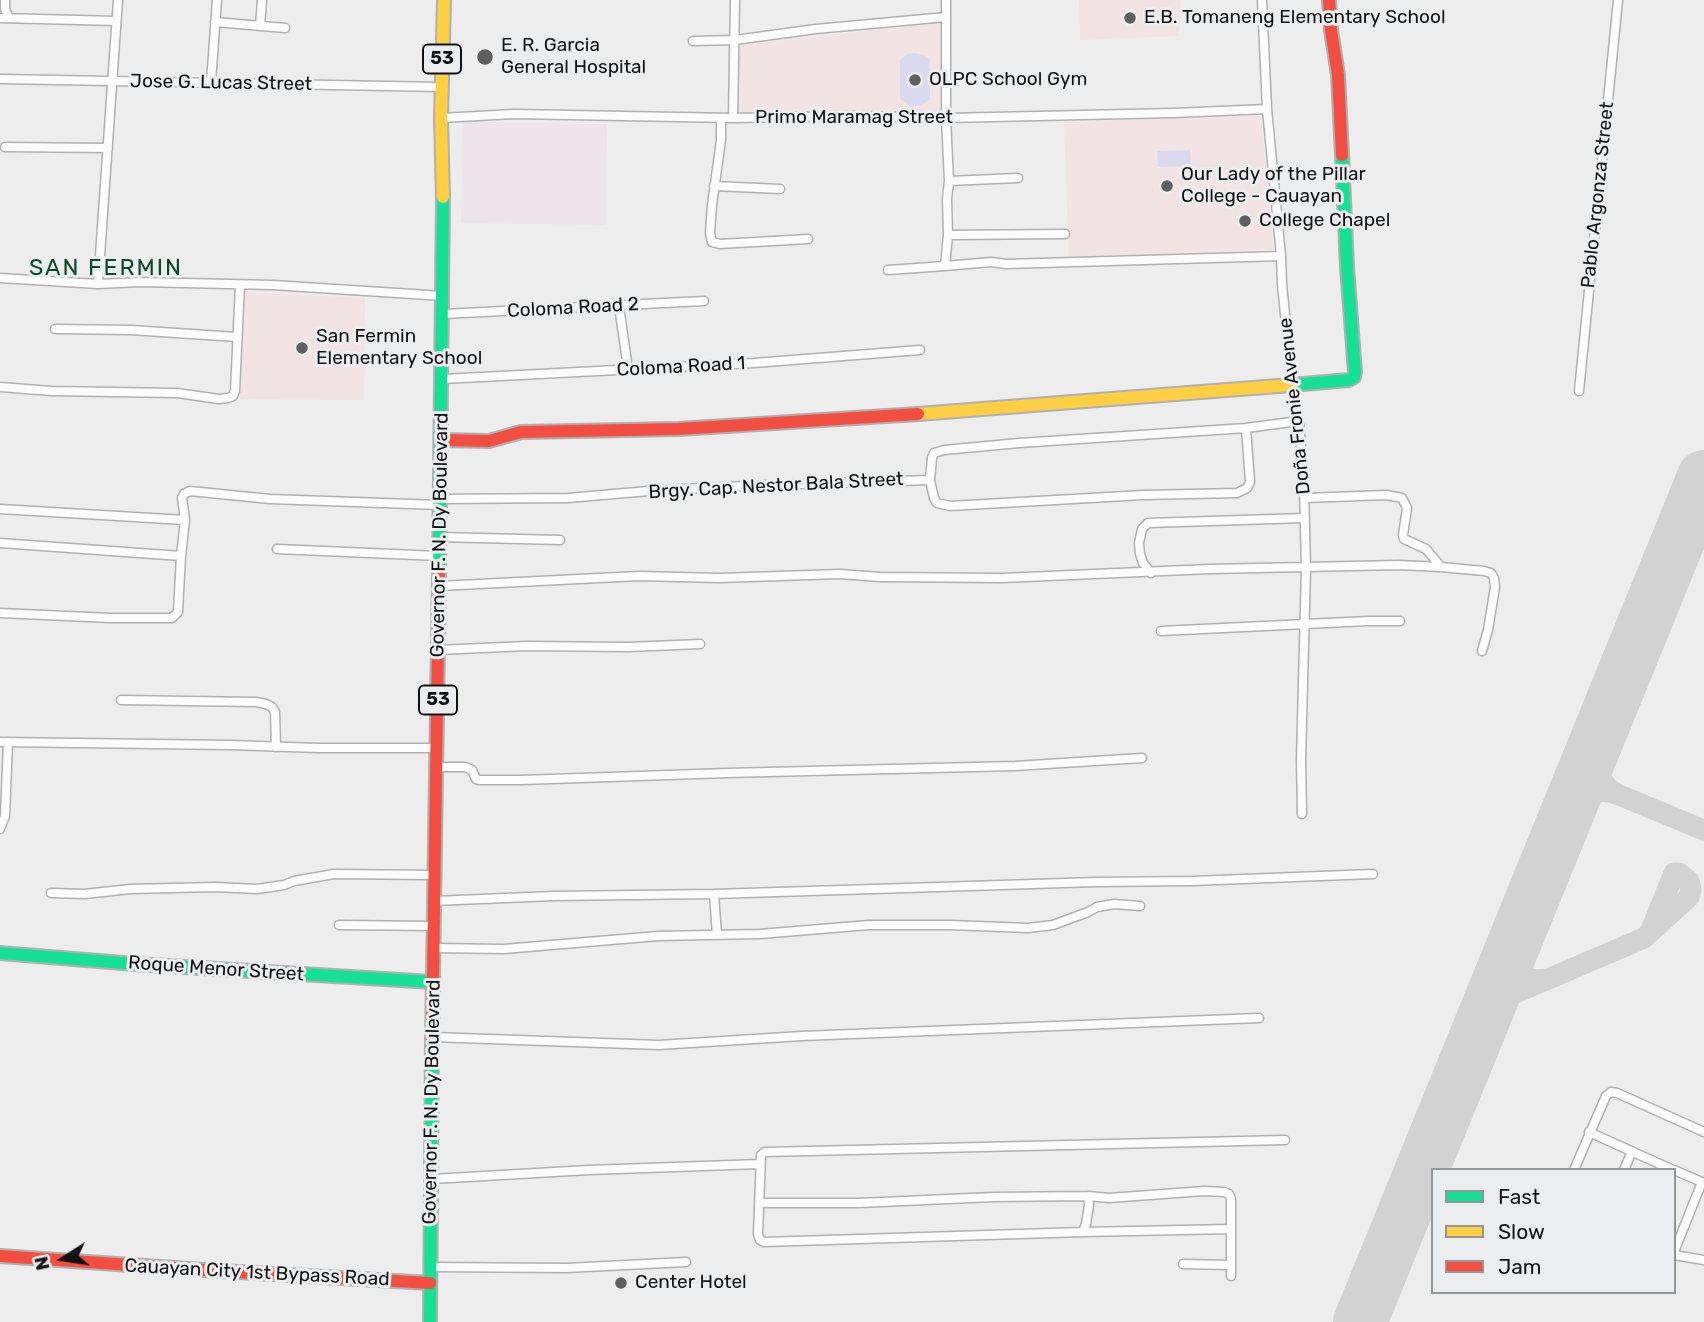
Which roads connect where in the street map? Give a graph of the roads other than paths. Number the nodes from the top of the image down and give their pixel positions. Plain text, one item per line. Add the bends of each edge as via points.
1 (5, 0) edge
2 (118, 0) edge
3 (218, 0) edge
4 (261, 0) edge
5 (444, 0) edge
6 (735, 0) edge
7 (946, 0) edge
8 (1262, 0) edge
9 (1329, 0) edge
10 (1618, 0) edge
11 (946, 17) junction
12 (5, 18) edge
13 (116, 21) junction
14 (215, 22) junction
15 (260, 26) junction
16 (285, 28) dead end
17 (735, 40) junction
18 (693, 41) dead end
19 (0, 79) edge
20 (113, 81) junction
21 (211, 82) junction
22 (442, 87) junction
23 (1268, 109) junction
24 (441, 118) junction
25 (722, 118) junction
26 (733, 118) junction
27 (946, 118) junction
28 (5, 147) dead end
29 (108, 148) junction
30 (1018, 178) dead end
31 (949, 181) junction
32 (714, 187) junction
33 (780, 189) dead end
34 (1065, 234) dead end
35 (948, 235) junction
36 (808, 239) dead end
37 (1281, 256) junction
38 (945, 266) junction
39 (888, 270) dead end
40 (0, 278) edge
41 (98, 284) junction
42 (240, 285) junction
43 (443, 296) junction
44 (704, 301) dead end
45 (619, 306) junction
46 (443, 314) junction
47 (55, 329) dead end
48 (237, 337) junction
49 (920, 350) dead end
50 (628, 369) junction
51 (442, 379) junction
52 (1292, 384) junction
53 (0, 387) edge
54 (1579, 391) dead end
55 (1300, 421) junction
56 (1246, 428) junction
57 (441, 440) junction
58 (930, 480) junction
59 (1305, 498) junction
60 (439, 502) junction
61 (0, 509) edge
62 (1306, 518) junction
63 (185, 520) junction
64 (439, 537) junction
65 (560, 540) dead end
66 (0, 543) edge
67 (277, 549) dead end
68 (181, 556) junction
69 (439, 556) junction
70 (1441, 567) junction
71 (1306, 568) junction
72 (1151, 573) junction
73 (439, 586) junction
74 (0, 613) edge
75 (1400, 621) dead end
76 (1304, 624) junction
77 (1161, 631) dead end
78 (700, 644) dead end
79 (438, 650) junction
80 (1482, 651) dead end
81 (121, 700) dead end
82 (4, 742) edge
83 (276, 747) junction
84 (437, 748) junction
85 (1142, 758) dead end
86 (436, 767) junction
87 (1302, 814) dead end
88 (0, 829) edge
89 (1373, 874) dead end
90 (434, 875) junction
91 (51, 893) dead end
92 (714, 894) junction
93 (434, 901) junction
94 (1140, 906) dead end
95 (338, 925) dead end
96 (434, 926) junction
97 (717, 935) junction
98 (434, 948) junction
99 (0, 953) edge
100 (433, 982) junction
101 (1259, 1018) dead end
102 (432, 1037) junction
103 (1589, 1132) junction
104 (1704, 1132) edge
105 (1285, 1140) dead end
106 (1632, 1151) junction
107 (760, 1164) junction
108 (1575, 1168) edge
109 (1625, 1168) edge
110 (1670, 1168) edge
111 (1676, 1171) edge
112 (432, 1179) junction
113 (1703, 1183) edge
114 (1087, 1196) junction
115 (760, 1203) junction
116 (1231, 1229) junction
117 (1083, 1232) junction
118 (1676, 1249) edge
119 (1676, 1254) edge
120 (0, 1256) edge
121 (1704, 1260) edge
122 (686, 1262) dead end
123 (1183, 1264) dead end
124 (1231, 1265) junction
125 (430, 1267) junction
126 (1231, 1276) dead end
127 (430, 1283) junction
128 (430, 1322) edge

1 - 12 street
2 - 13 street
3 - 14 street
4 - 15 street
5 - 22 main road, Governor F. N. Dy Boulevard / 53
6 - 17 street
7 - 11 street
8 - 23 street, Doña Fronie Avenue
9 - 52 main road via 1338,75 1355,372 1349,380
10 - 54 street, Pablo Argonza Street
11 - 17 street
11 - 27 street
12 - 13 street
13 - 20 street
14 - 15 street
14 - 21 street
15 - 16 street
17 - 18 street
17 - 26 street
19 - 20 street, Jose G. Lucas Street
20 - 21 street, Jose G. Lucas Street
20 - 29 street
21 - 22 street, Jose G. Lucas Street
22 - 24 main road, Governor F. N. Dy Boulevard / 53
23 - 27 street, Primo Maramag Street
23 - 37 street, Doña Fronie Avenue
24 - 25 street, Primo Maramag Street via 514,114
24 - 43 main road, Governor F. N. Dy Boulevard / 53
25 - 26 street, Primo Maramag Street
25 - 32 street
26 - 27 street, Primo Maramag Street
27 - 31 street
28 - 29 street
29 - 41 street
30 - 31 street
31 - 35 street
32 - 33 street
32 - 36 street via 712,242
34 - 35 street
35 - 38 street
37 - 38 street
37 - 52 street, Doña Fronie Avenue
38 - 39 street
40 - 41 street
41 - 42 street
42 - 43 street
42 - 48 street
43 - 46 main road, Governor F. N. Dy Boulevard / 53
44 - 45 street, Coloma Road 2
45 - 46 street, Coloma Road 2
45 - 50 street
46 - 51 main road, Governor F. N. Dy Boulevard / 53
47 - 48 street
48 - 53 street via 235,391 229,398
49 - 50 street, Coloma Road 1
50 - 51 street, Coloma Road 1
51 - 57 main road, Governor F. N. Dy Boulevard / 53
52 - 55 street, Doña Fronie Avenue
52 - 57 main road via 964,411 678,429 520,432 493,440
55 - 56 street, Brgy. Cap. Nestor Bala Street
55 - 59 street, Doña Fronie Avenue
56 - 58 street, Brgy. Cap. Nestor Bala Street via 944,450 934,453
56 - 58 street via 1250,482 1237,493 950,506 937,503
57 - 60 main road, Governor F. N. Dy Boulevard / 53
58 - 60 street, Brgy. Cap. Nestor Bala Street
59 - 62 street, Doña Fronie Avenue
59 - 70 street via 1402,498 1407,508 1404,539 1426,549
60 - 63 street, Brgy. Cap. Nestor Bala Street via 270,499 190,491 182,498
60 - 64 main road, Governor F. N. Dy Boulevard / 53
61 - 63 street
62 - 71 street, Doña Fronie Avenue
62 - 72 street via 1148,523 1139,543 1143,563
63 - 68 street
64 - 65 street
64 - 69 main road, Governor F. N. Dy Boulevard / 53
66 - 68 street
67 - 69 street
68 - 74 street via 178,612 172,618
69 - 73 main road, Governor F. N. Dy Boulevard / 53
70 - 71 street
70 - 80 street via 1484,571 1494,578
71 - 72 street
71 - 76 street, Doña Fronie Avenue
72 - 73 street via 963,579 639,576
73 - 79 main road, Governor F. N. Dy Boulevard / 53
75 - 76 street
76 - 77 street
76 - 87 street, Doña Fronie Avenue
78 - 79 street
79 - 84 main road, Governor F. N. Dy Boulevard / 53
81 - 83 street via 267,704 275,712
82 - 83 street
82 - 88 street via 5,816
83 - 84 street
84 - 86 main road, Governor F. N. Dy Boulevard / 53
85 - 86 street via 521,780 479,780 470,768
86 - 90 main road, Governor F. N. Dy Boulevard / 53
89 - 92 street
90 - 91 street via 334,874 257,889
90 - 93 main road, Governor F. N. Dy Boulevard / 53
92 - 93 street
92 - 97 street
93 - 96 main road, Governor F. N. Dy Boulevard / 53
94 - 97 street via 1097,907 1053,925 1028,928 869,925
95 - 96 street
96 - 98 main road, Governor F. N. Dy Boulevard / 53
97 - 98 street
98 - 100 main road, Governor F. N. Dy Boulevard / 53
99 - 100 main road, Roque Menor Street
100 - 102 main road, Governor F. N. Dy Boulevard / 53
101 - 102 street via 659,1045
102 - 112 main road, Governor F. N. Dy Boulevard / 53
103 - 104 street via 1611,1092
103 - 106 street
103 - 108 street
105 - 107 street via 767,1151
106 - 109 street
106 - 110 street
107 - 112 street
107 - 115 street
111 - 113 street
112 - 125 main road, Governor F. N. Dy Boulevard / 53
113 - 118 street
114 - 115 street
114 - 116 street via 1224,1192 1231,1199
114 - 117 street
115 - 117 street via 758,1234 764,1242
116 - 117 street
116 - 124 street
119 - 121 street
120 - 127 main road, Cauayan City 1st Bypass Road
122 - 125 street via 566,1268
123 - 124 street
124 - 126 street
125 - 127 main road, Governor F. N. Dy Boulevard / 53
127 - 128 main road, Governor F. N. Dy Boulevard / 53

